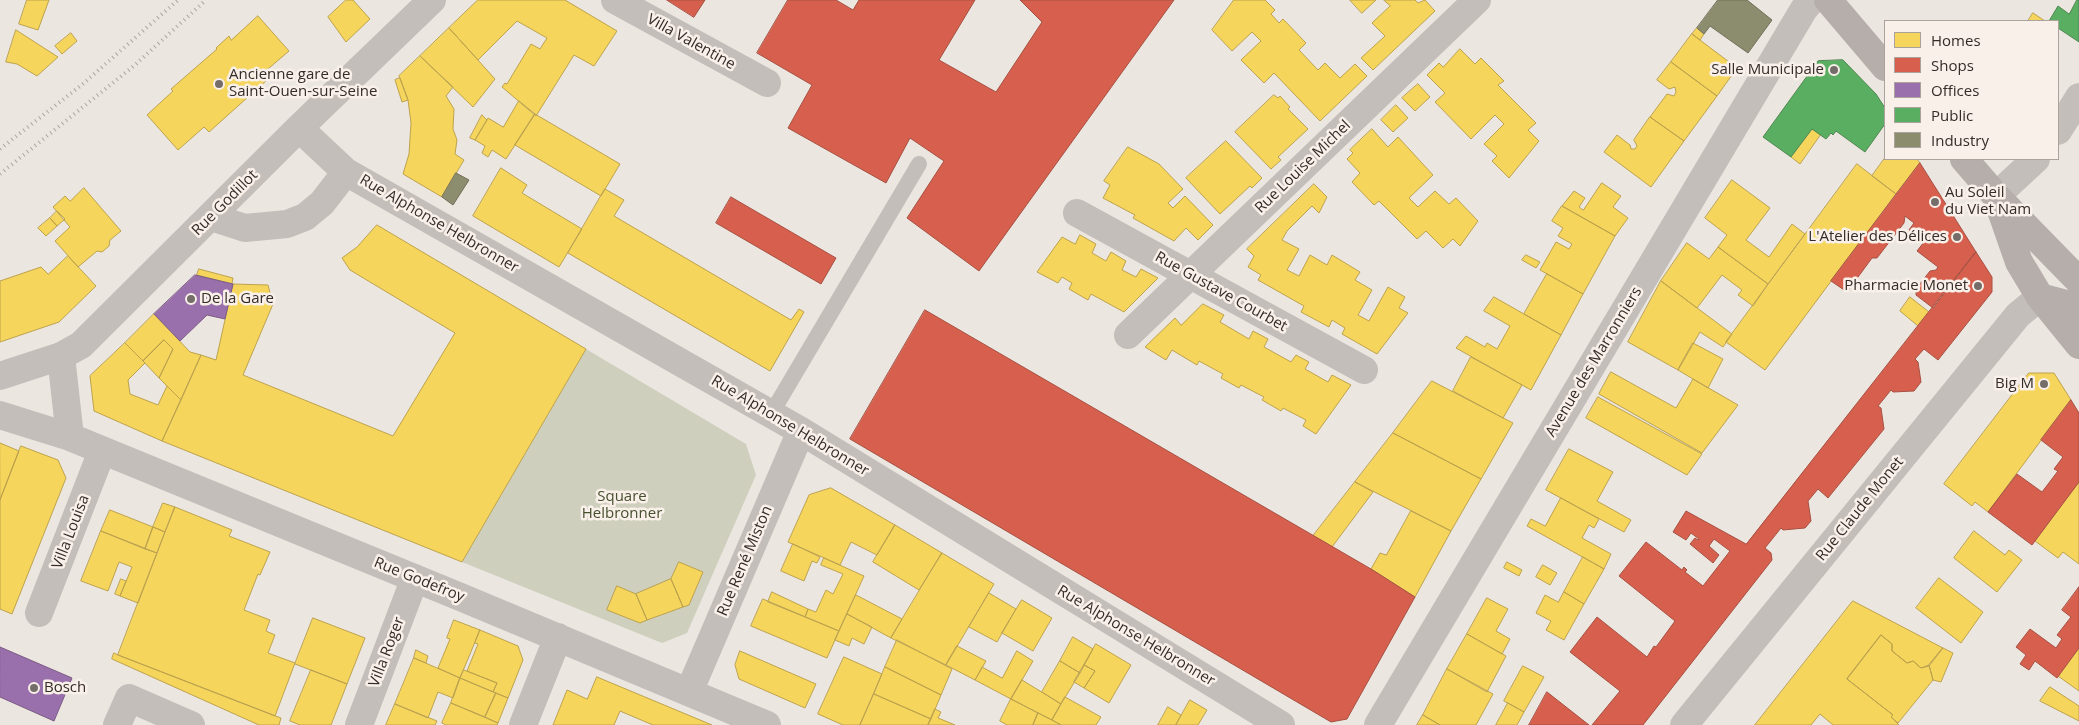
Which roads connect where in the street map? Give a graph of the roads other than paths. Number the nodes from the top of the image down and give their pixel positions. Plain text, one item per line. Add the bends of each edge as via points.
1 (432, 0) edge
2 (615, 0) edge
3 (1477, 0) edge
4 (1812, 0) edge
5 (1828, 0) edge
6 (1884, 66) edge
7 (767, 83) dead end
8 (2079, 98) edge
9 (299, 128) junction
10 (2059, 129) edge
11 (1965, 160) edge
12 (2035, 160) edge
13 (919, 164) dead end
14 (346, 172) junction
15 (1996, 196) junction
16 (1077, 213) dead end
17 (211, 217) junction
18 (1190, 275) junction
19 (2079, 281) edge
20 (2040, 297) junction
21 (2079, 311) edge
22 (1128, 335) dead end
23 (2079, 345) edge
24 (61, 356) junction
25 (1364, 370) dead end
26 (0, 376) edge
27 (771, 414) junction
28 (0, 415) edge
29 (801, 430) junction
30 (70, 438) junction
31 (102, 451) junction
32 (415, 578) junction
33 (39, 613) dead end
34 (558, 637) junction
35 (689, 692) junction
36 (117, 725) edge
37 (191, 725) edge
38 (360, 725) edge
39 (524, 725) edge
40 (767, 725) edge
41 (1282, 725) edge
42 (1378, 725) edge
43 (1684, 725) edge

1 - 9 street, Rue Godillot
2 - 7 street, Villa Valentine
3 - 18 street, Rue Louise Michel
4 - 42 street, Avenue des Marronniers
5 - 6 main road
8 - 10 street
9 - 14 street, Rue Alphonse Helbronner
9 - 17 street, Rue Godillot
11 - 15 main road
12 - 15 street
13 - 27 lane
14 - 17 street via 322,203 305,217 287,224 245,228
14 - 27 street, Rue Alphonse Helbronner
15 - 19 main road
15 - 20 main road via 2019,262
16 - 18 street, Rue Gustave Courbet
17 - 24 street, Rue Godillot via 81,345
18 - 22 street, Rue Louise Michel
18 - 25 street, Rue Gustave Courbet
20 - 21 main road via 2074,306
20 - 23 main road
20 - 43 street, Rue Claude Monet via 2018,315
24 - 26 street, Rue Godillot
24 - 30 street
27 - 29 street, Rue Alphonse Helbronner
28 - 30 street, Rue Godefroy
29 - 35 street, Rue René Miston
29 - 41 street, Rue Alphonse Helbronner
30 - 31 street, Rue Godefroy
31 - 32 street, Rue Godefroy
31 - 33 street, Villa Louisa
32 - 34 street, Rue Godefroy
32 - 38 street, Villa Roger
34 - 35 street, Rue Godefroy
34 - 39 street
35 - 40 street, Rue Godefroy
36 - 37 street via 129,698

